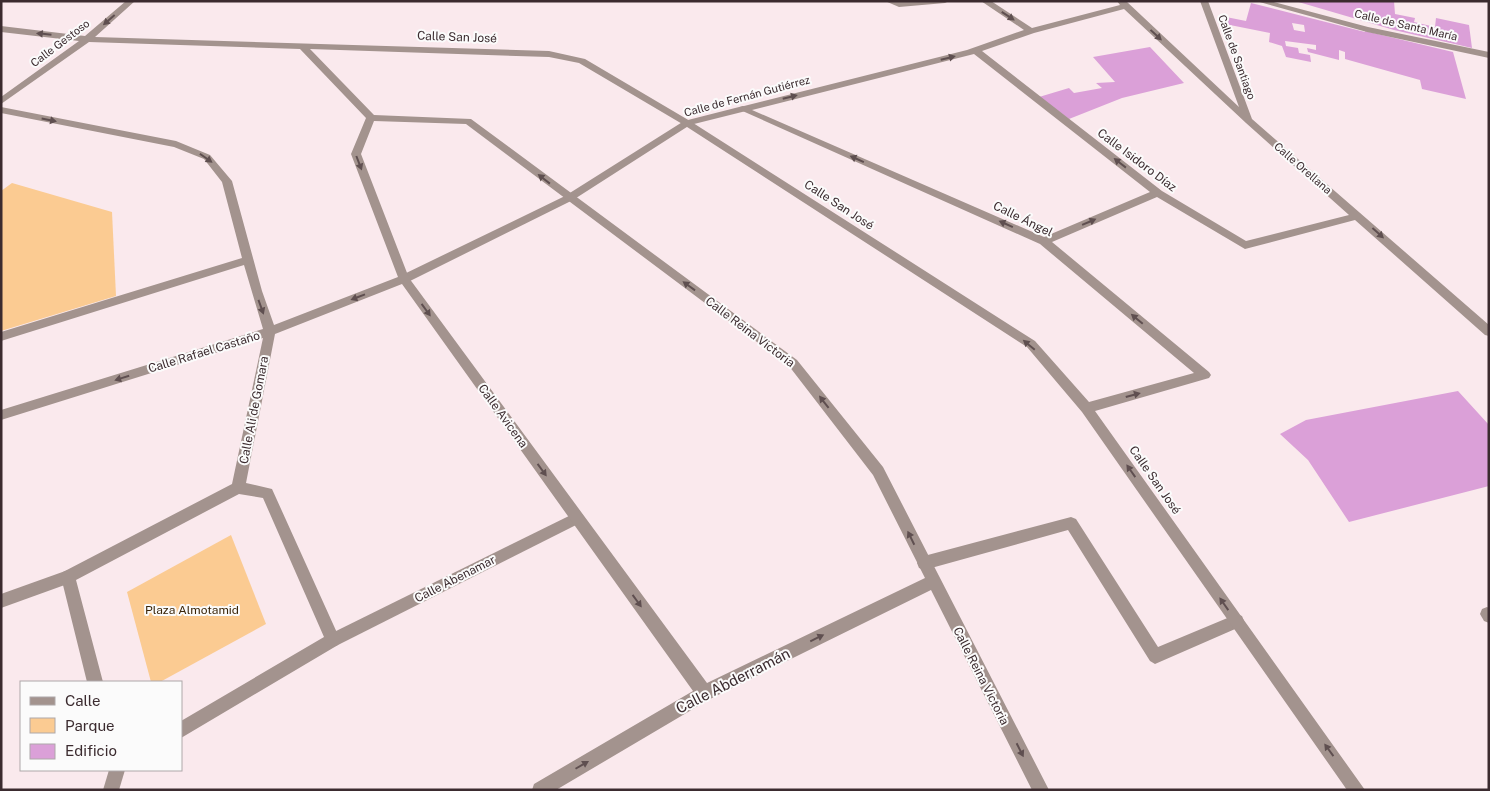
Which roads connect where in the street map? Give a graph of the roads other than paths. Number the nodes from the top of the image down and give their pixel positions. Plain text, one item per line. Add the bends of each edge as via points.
1 (130, 1) edge
2 (889, 1) edge
3 (946, 1) edge
4 (985, 1) edge
5 (1204, 1) edge
6 (1260, 1) edge
7 (1123, 4) edge
8 (1, 29) edge
9 (1031, 31) junction
10 (87, 39) junction
11 (302, 46) junction
12 (975, 50) junction
13 (1489, 55) edge
14 (1, 101) edge
15 (743, 109) junction
16 (1, 110) edge
17 (371, 118) junction
18 (1249, 121) junction
19 (687, 123) junction
20 (1158, 193) junction
21 (569, 198) junction
22 (1358, 216) junction
23 (1044, 241) junction
24 (247, 260) junction
25 (404, 279) junction
26 (270, 331) junction
27 (1489, 332) edge
28 (1, 336) edge
29 (1086, 408) junction
30 (1, 415) edge
31 (238, 488) junction
32 (577, 518) junction
33 (924, 563) junction
34 (68, 577) junction
35 (933, 582) junction
36 (1, 601) edge
37 (1236, 621) junction
38 (333, 640) junction
39 (95, 681) edge
40 (704, 693) junction
41 (182, 729) edge
42 (116, 771) edge
43 (111, 790) edge
44 (540, 790) edge
45 (1041, 790) edge
46 (1357, 790) edge

1 -> 10 street, Calle Gestoso
2 - 3 street via 899,5
4 -> 9 street
5 - 18 street, Calle de Santiago
6 - 13 street, Calle de Santa María via 1367,29
7 - 9 street, Calle de Fernán Gutiérrez
7 -> 18 street, Calle Orellana
10 -> 8 street, Calle San José
9 - 12 street, Calle de Fernán Gutiérrez
10 - 11 street, Calle San José
10 - 14 street, Calle Gestoso
11 - 17 street
11 - 19 street, Calle San José via 549,54 582,61
15 -> 12 street, Calle de Fernán Gutiérrez
20 -> 12 street, Calle Isidoro Díaz
15 - 19 street, Calle de Fernán Gutiérrez
23 -> 15 street, Calle Ángel
16 -> 24 street via 176,144 208,157 227,181
21 -> 17 street, Calle Reina Victoria via 468,121
17 -> 25 street, Calle Avicena via 356,154
18 - 22 street, Calle Orellana
19 - 21 street, Calle de Fernán Gutiérrez
29 -> 19 street, Calle San José via 1031,344
20 - 22 street, Calle Isidoro Díaz via 1246,245
23 -> 20 street
21 - 25 street, Calle de Fernán Gutiérrez
33 -> 21 street, Calle Reina Victoria via 878,470 793,363
22 -> 27 street, Calle Orellana
29 -> 23 street, Calle Ángel via 1205,375
24 -> 26 street
24 - 28 street
25 -> 26 street, Calle Rafael Castaño
25 -> 32 street, Calle Avicena
26 -> 30 street, Calle Rafael Castaño
26 - 31 street, Calle Ali de Gomara
37 -> 29 street, Calle San José
31 - 34 street
31 - 38 street via 267,493
32 - 38 street, Calle Abenamar
32 -> 40 street, Calle Avicena
33 - 35 street, Calle Reina Victoria
33 - 37 street via 1071,524 1155,656
34 - 36 street
34 - 39 street
40 -> 35 street, Calle Abderramán
35 -> 45 street, Calle Reina Victoria
46 -> 37 street, Calle San José
38 - 41 street
44 -> 40 street, Calle Abderramán
42 - 43 street

